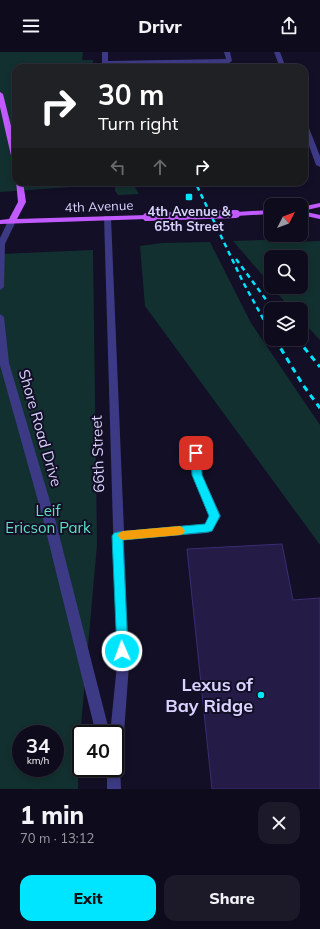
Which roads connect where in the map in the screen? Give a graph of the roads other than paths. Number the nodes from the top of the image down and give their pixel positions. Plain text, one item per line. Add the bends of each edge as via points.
1 (105, 52) edge
2 (227, 52) edge
3 (277, 52) edge
4 (282, 64) edge
5 (0, 94) edge
6 (308, 134) edge
7 (12, 144) edge
8 (320, 165) edge
9 (20, 186) edge
10 (320, 205) edge
11 (308, 208) edge
12 (264, 212) edge
13 (308, 215) edge
14 (320, 217) edge
15 (107, 218) junction
16 (12, 221) junction
17 (0, 222) edge
18 (1, 245) edge
19 (0, 287) edge
20 (0, 317) edge
21 (196, 453) dead end
22 (118, 536) junction
23 (101, 725) edge
24 (118, 725) edge

1 - 2 street via 105,63 229,61
3 - 4 street
5 - 7 main road
6 - 8 street
9 - 16 main road via 22,202
10 - 11 main road
12 - 15 main road, 4th Avenue, bridge
13 - 14 main road
15 - 16 main road, 4th Avenue
15 - 22 street, 66th Street
16 - 17 main road, 4th Avenue
16 - 18 street
18 - 19 street
20 - 23 street, Shore Road Drive via 4,363 48,515
21 - 22 street via 197,475 214,516 208,528
22 - 24 street, 66th Street via 123,665

